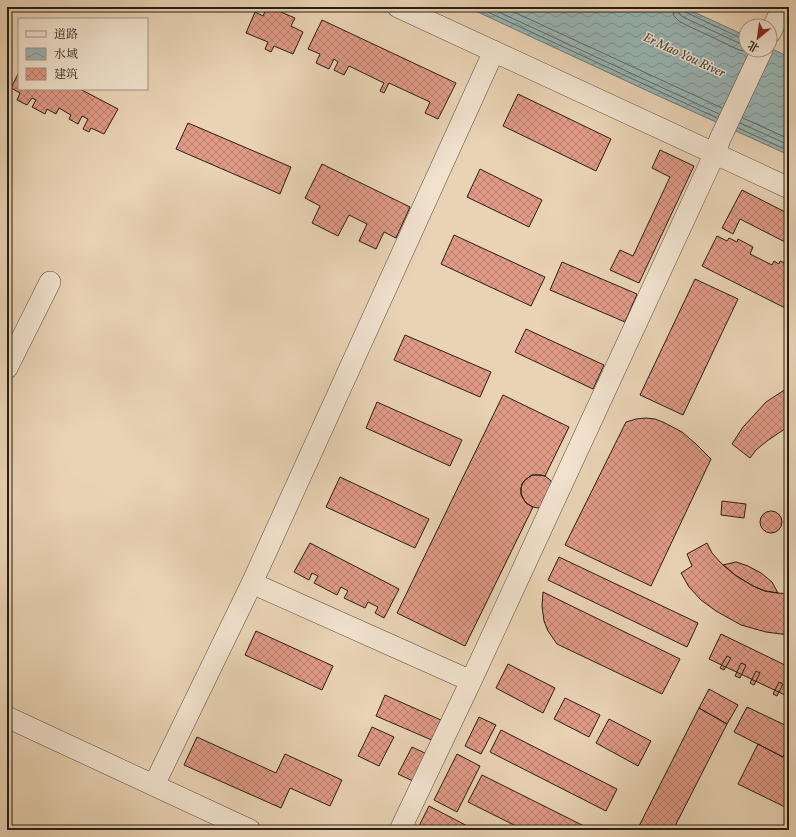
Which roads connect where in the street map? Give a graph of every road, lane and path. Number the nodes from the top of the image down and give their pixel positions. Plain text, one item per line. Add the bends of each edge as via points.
1 (398, 7) edge
2 (783, 7) edge
3 (778, 18) edge
4 (494, 51) junction
5 (758, 58) edge
6 (717, 146) junction
7 (789, 188) edge
8 (50, 282) dead end
9 (7, 368) edge
10 (252, 583) junction
11 (471, 681) junction
12 (7, 717) edge
13 (154, 785) junction
14 (250, 830) edge
15 (400, 830) edge

1 - 4 street
2 - 3 street
4 - 6 street
4 - 10 street
5 - 6 street
6 - 7 street
6 - 11 street
8 - 9 street
10 - 11 street
10 - 13 street
11 - 15 street
12 - 13 street
13 - 14 street

